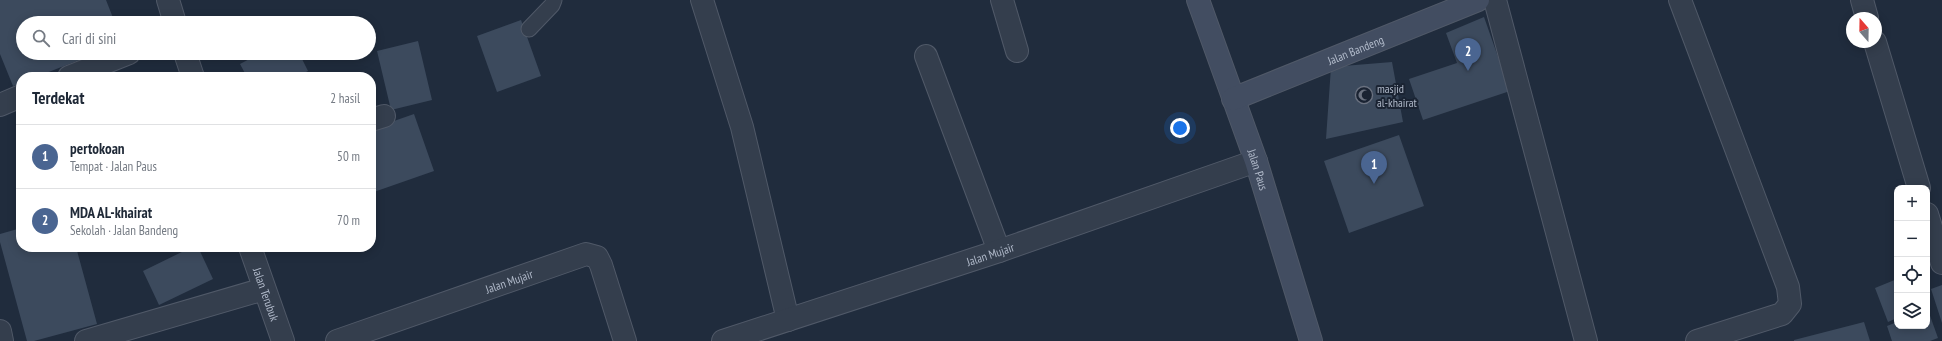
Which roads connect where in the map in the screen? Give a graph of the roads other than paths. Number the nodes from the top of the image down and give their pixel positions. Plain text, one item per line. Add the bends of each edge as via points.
1 (168, 0) edge
2 (554, 0) edge
3 (702, 0) edge
4 (1002, 0) edge
5 (1198, 0) edge
6 (1478, 0) edge
7 (1495, 0) edge
8 (1680, 0) edge
9 (1862, 0) edge
10 (1865, 12) edge
11 (173, 16) edge
12 (529, 29) dead end
13 (1877, 48) edge
14 (1017, 51) dead end
15 (926, 56) dead end
16 (112, 60) edge
17 (187, 60) edge
18 (82, 72) edge
19 (191, 72) edge
20 (16, 98) edge
21 (1233, 99) junction
22 (0, 104) edge
23 (1256, 161) junction
24 (1918, 185) edge
25 (1929, 221) edge
26 (999, 251) junction
27 (252, 252) edge
28 (1942, 263) edge
29 (264, 288) junction
30 (788, 320) junction
31 (0, 332) edge
32 (380, 333) edge
33 (2, 341) edge
34 (86, 341) edge
35 (283, 341) edge
36 (337, 341) edge
37 (625, 341) edge
38 (723, 341) edge
39 (1311, 341) edge
40 (1586, 341) edge
41 (1697, 341) edge

1 - 11 street
2 - 12 lane
3 - 30 street via 742,127
4 - 14 street
5 - 21 main road, Jalan Paus
6 - 21 main road, Jalan Bandeng
7 - 40 street
8 - 41 street via 1788,287 1790,304 1782,314
9 - 10 street
13 - 24 street
15 - 26 street
16 - 18 street
17 - 19 street
20 - 22 street
21 - 23 main road, Jalan Paus
23 - 26 street, Jalan Mujair
23 - 39 main road, Jalan Paus
25 - 28 street
26 - 30 street, Jalan Mujair
27 - 29 street, Jalan Terubuk
29 - 34 street
29 - 35 street, Jalan Terubuk
30 - 38 street, Jalan Mujair
31 - 33 street
32 - 36 street, Jalan Mujair
32 - 37 street, Jalan Mujair via 586,254 597,257 601,265

